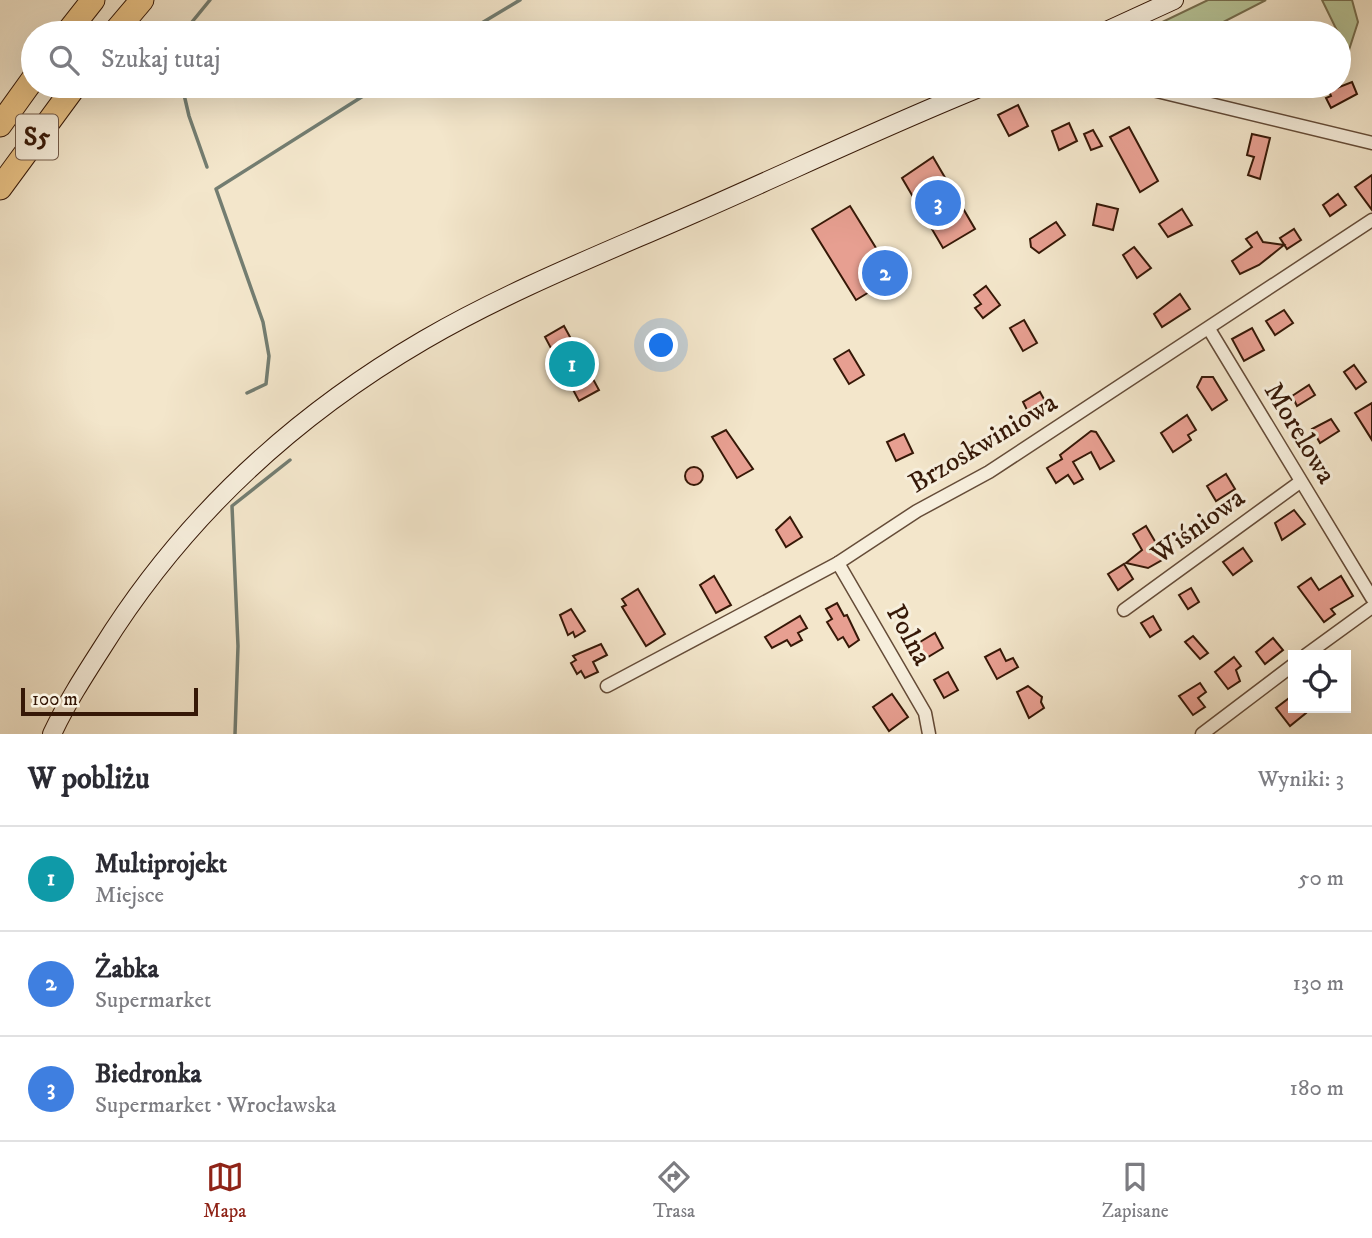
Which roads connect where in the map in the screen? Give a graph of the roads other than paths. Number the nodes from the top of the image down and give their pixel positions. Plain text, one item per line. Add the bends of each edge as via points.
1 (93, 0) edge
2 (142, 0) edge
3 (1174, 0) edge
4 (76, 21) edge
5 (124, 21) edge
6 (1128, 21) edge
7 (21, 96) edge
8 (66, 98) edge
9 (957, 98) edge
10 (1186, 98) edge
11 (0, 125) edge
12 (1372, 143) edge
13 (0, 188) edge
14 (1372, 220) edge
15 (1209, 329) junction
16 (1300, 482) junction
17 (838, 563) junction
18 (1372, 598) edge
19 (1372, 607) edge
20 (1124, 610) dead end
21 (1313, 650) edge
22 (1288, 669) edge
23 (607, 686) dead end
24 (52, 734) edge
25 (929, 734) edge
26 (1202, 734) edge

1 - 4 highway
2 - 5 highway
3 - 6 main road
7 - 11 highway, S5
8 - 13 highway, S5
9 - 24 main road via 506,298 426,339 324,405 250,467 188,530 118,622
10 - 12 street
14 - 15 street, Brzoskwiniowa
15 - 16 street, Morelowa
15 - 17 street, Brzoskwiniowa
16 - 18 street, Morelowa
16 - 20 street, Wiśniowa
17 - 23 street, Brzoskwiniowa
17 - 25 street, Polna via 925,713
19 - 21 street
22 - 26 street

